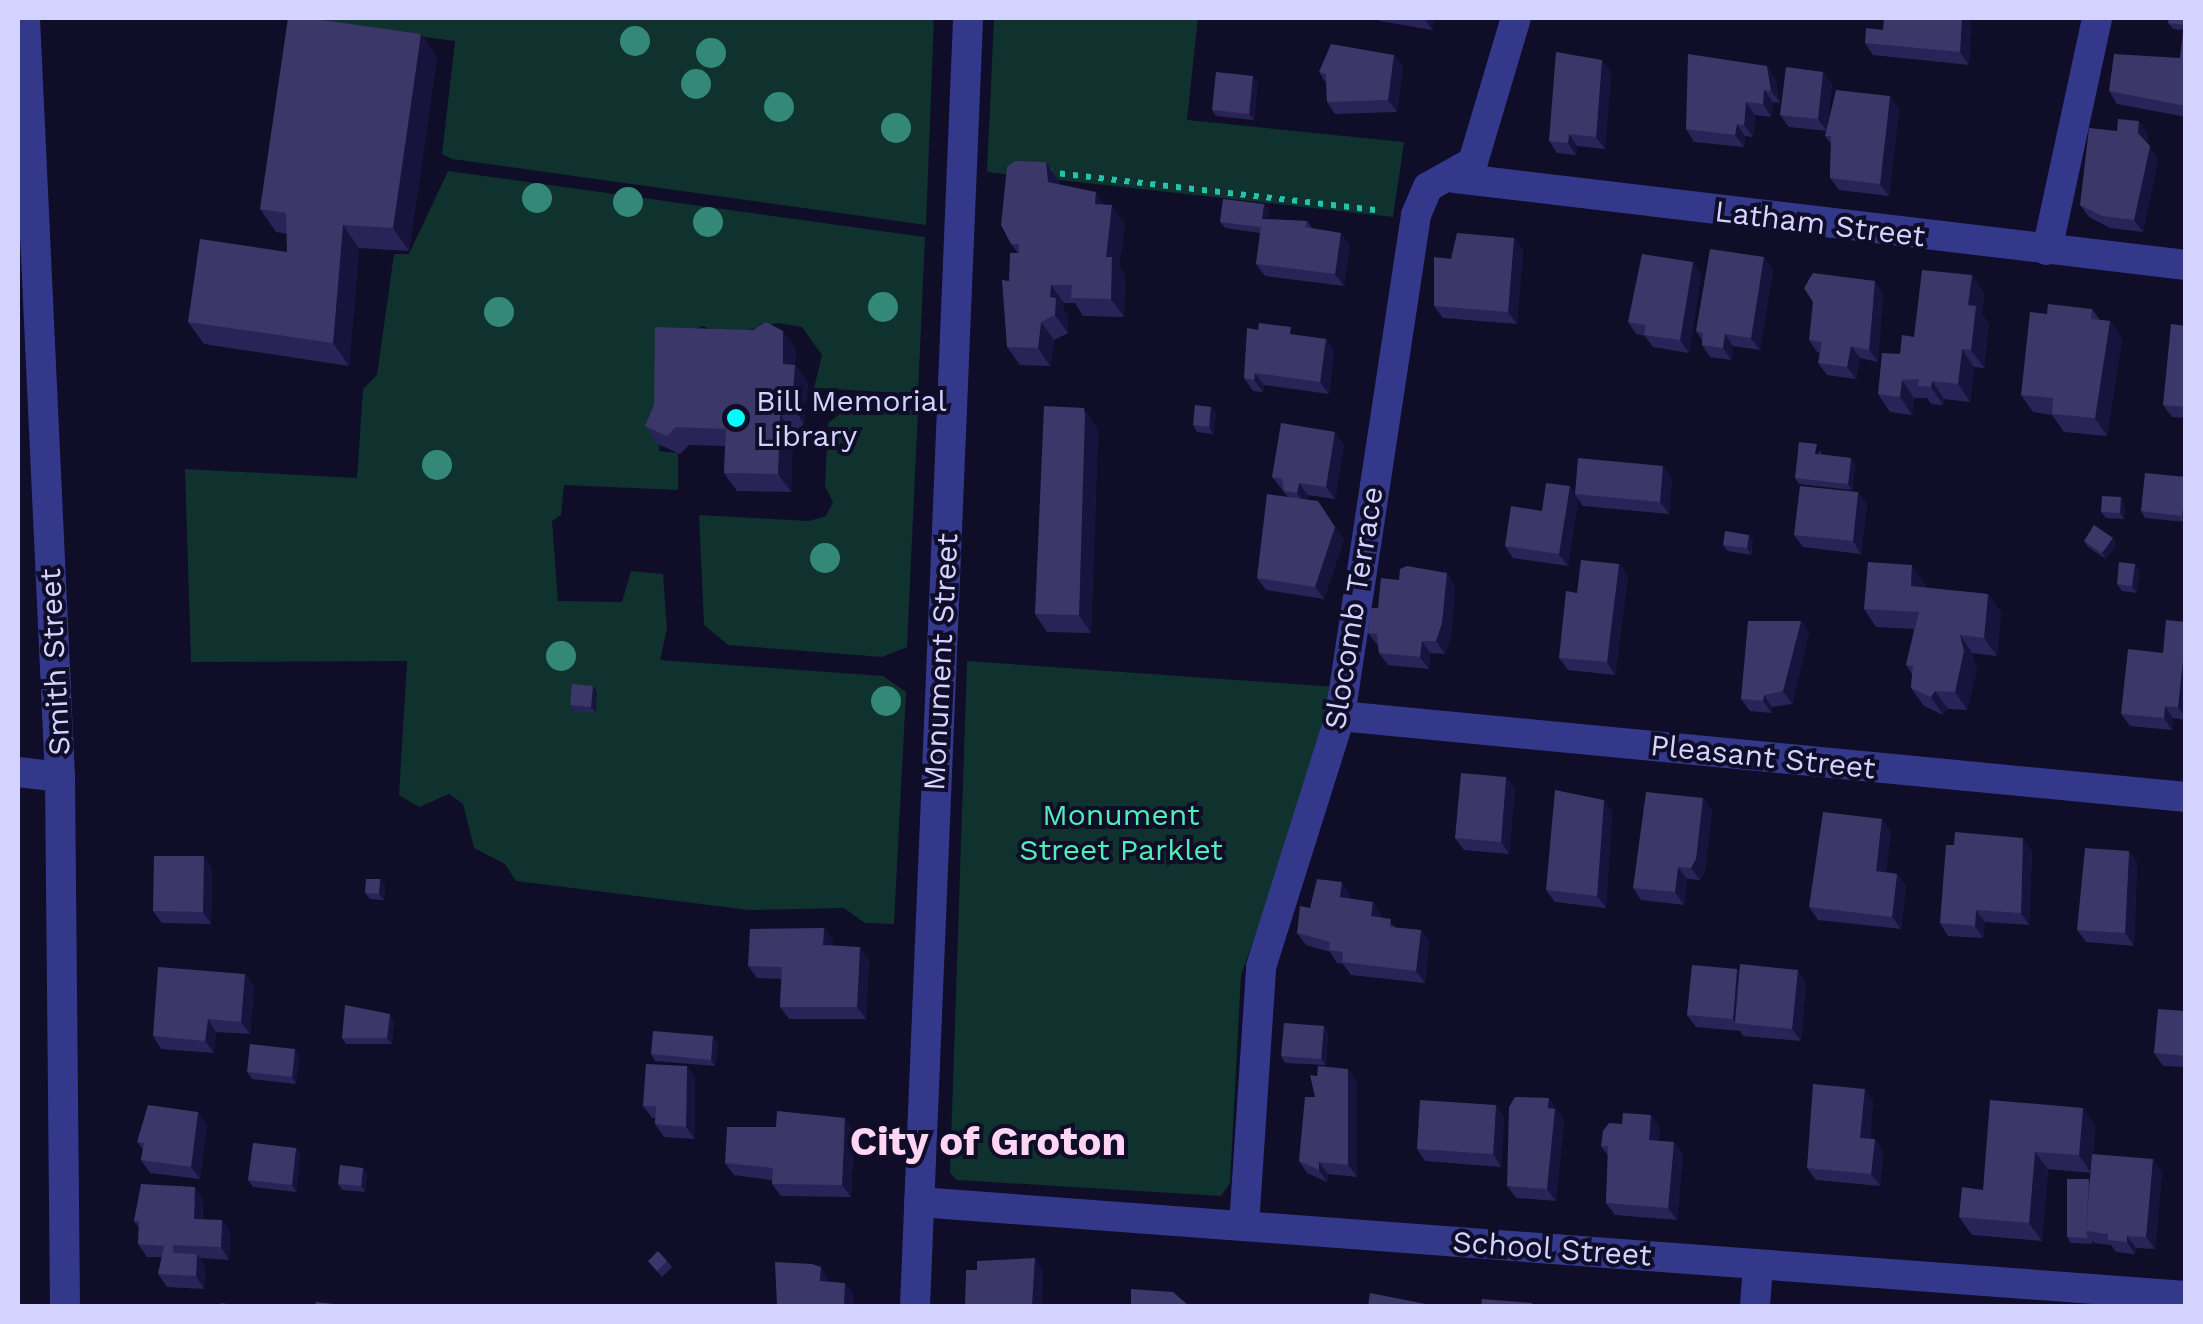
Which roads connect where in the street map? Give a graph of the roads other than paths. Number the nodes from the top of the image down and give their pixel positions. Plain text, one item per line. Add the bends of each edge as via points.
1 (25, 18) edge
2 (968, 18) edge
3 (1516, 18) edge
4 (2097, 18) edge
5 (1455, 178) junction
6 (2047, 250) junction
7 (2186, 265) edge
8 (1340, 716) junction
9 (18, 772) edge
10 (60, 776) junction
11 (2186, 798) edge
12 (919, 1202) junction
13 (1244, 1226) junction
14 (1758, 1264) junction
15 (2046, 1296) edge
16 (2186, 1296) edge
17 (64, 1306) edge
18 (915, 1306) edge
19 (1755, 1306) edge

1 - 10 street, Smith Street
2 - 12 street, Monument Street
3 - 5 street via 1481,144
4 - 6 street
5 - 6 street, Latham Street
5 - 8 street, Slocomb Terrace via 1428,188 1416,214
6 - 7 street, Latham Street
8 - 11 street, Pleasant Street
8 - 13 street, Slocomb Terrace via 1261,967
9 - 10 street
10 - 17 street, Smith Street
12 - 13 street, School Street
12 - 18 street, Monument Street
13 - 14 street, School Street
14 - 15 street, School Street
14 - 19 street
15 - 16 street, School Street

